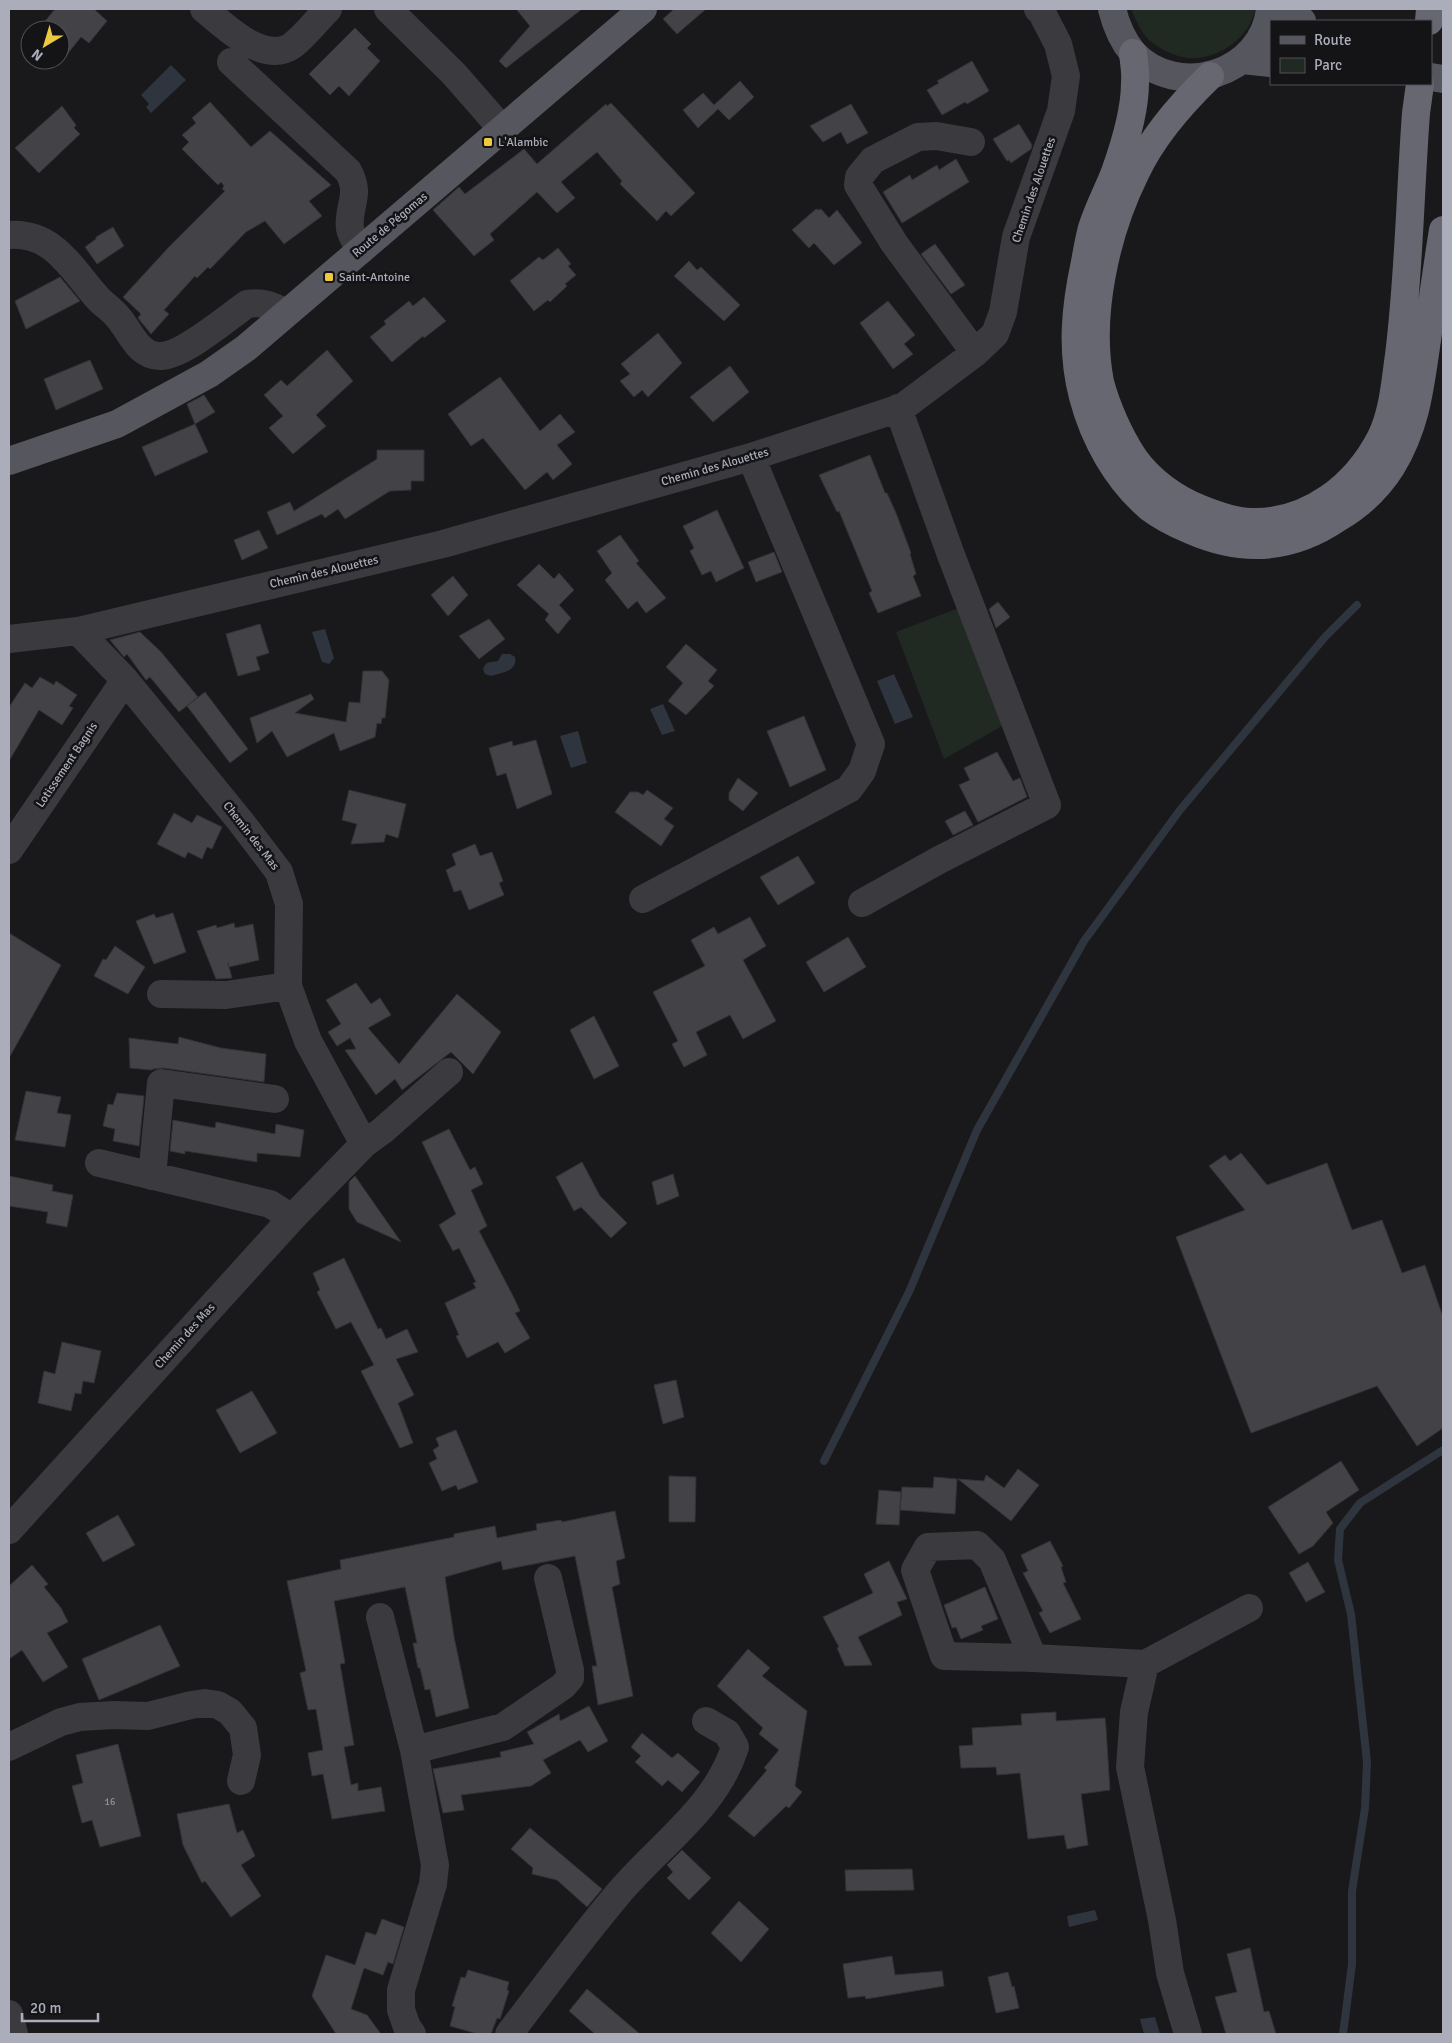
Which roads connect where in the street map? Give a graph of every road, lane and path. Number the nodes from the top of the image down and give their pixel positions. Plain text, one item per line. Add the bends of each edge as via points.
1 (204, 9) edge
2 (328, 9) edge
3 (388, 9) edge
4 (643, 9) edge
5 (1038, 9) edge
6 (1112, 9) edge
7 (1270, 9) edge
8 (1287, 9) edge
9 (1301, 20) edge
10 (1133, 53) junction
11 (1242, 60) junction
12 (231, 62) dead end
13 (1270, 63) edge
14 (1210, 76) junction
15 (1420, 85) edge
16 (503, 130) junction
17 (971, 142) dead end
18 (1443, 230) edge
19 (9, 235) edge
20 (361, 250) junction
21 (286, 313) junction
22 (975, 353) junction
23 (898, 408) junction
24 (750, 457) junction
25 (9, 461) edge
26 (78, 631) junction
27 (9, 639) edge
28 (125, 680) junction
29 (9, 850) edge
30 (643, 899) dead end
31 (862, 903) dead end
32 (288, 986) junction
33 (160, 994) dead end
34 (449, 1072) dead end
35 (275, 1099) dead end
36 (364, 1144) junction
37 (98, 1163) dead end
38 (152, 1176) junction
39 (292, 1218) junction
40 (9, 1530) edge
41 (548, 1578) dead end
42 (1249, 1608) dead end
43 (380, 1617) dead end
44 (1033, 1658) junction
45 (1145, 1664) junction
46 (706, 1721) dead end
47 (9, 1747) edge
48 (414, 1750) junction
49 (241, 1781) dead end
50 (9, 2014) edge
51 (14, 2034) edge
52 (412, 2034) edge
53 (509, 2034) edge
54 (1188, 2034) edge

1 - 2 street via 237,36 268,50 293,46
3 - 16 street via 454,74
4 - 16 main road, Route de Pégomas
5 - 22 street, Chemin des Alouettes via 1058,44 1066,76 1061,111 1016,237 1003,312 995,334
6 - 10 main road via 1119,33
7 - 11 main road via 1259,42
8 - 9 main road
10 - 14 main road via 1149,66 1168,74 1189,78
10 - 18 highway via 1136,83 1132,113 1115,170 1092,228 1075,320 1075,356 1089,417 1108,459 1151,509 1175,524 1229,544 1259,546 1291,541 1320,530 1372,493 1404,444 1416,410
11 - 13 main road
11 - 14 main road
12 - 20 street via 348,171 355,192 350,232
14 - 15 highway via 1161,131 1136,170 1121,206 1106,252 1097,303 1100,381 1110,413 1135,459 1156,482 1176,498 1195,507 1250,522 1280,520 1306,511 1333,496 1356,476 1382,435 1392,404 1403,321
16 - 20 main road, Route de Pégomas
17 - 22 street via 936,136 918,138 873,160 859,177 858,185 894,243
19 - 21 street via 38,238 58,252 148,354 160,356 180,352 247,304 257,302
20 - 21 main road, Route de Pégomas
21 - 25 main road, Route de Pégomas via 246,348 209,374 117,424
22 - 23 street, Chemin des Alouettes
23 - 24 street, Chemin des Alouettes
23 - 31 street via 1047,805
24 - 26 street, Chemin des Alouettes via 443,544
24 - 30 street via 871,744 862,771 849,789
26 - 27 street
26 - 28 street, Chemin des Mas
28 - 29 street, Lotissement Bagnis
28 - 32 street, Chemin des Mas via 280,872 289,904
32 - 33 street via 226,995
32 - 36 street, Chemin des Mas via 308,1041
34 - 36 street, Chemin des Mas
35 - 38 street via 161,1083
36 - 39 street, Chemin des Mas
37 - 38 street
38 - 39 street via 270,1204
39 - 40 street, Chemin des Mas
41 - 48 street via 570,1678 503,1728
42 - 45 street
43 - 48 street
44 - 44 street via 944,1656 915,1570 928,1547 977,1545 992,1560
44 - 45 street
45 - 54 street via 1134,1712 1130,1767 1170,1973
46 - 53 street via 728,1733 735,1747 713,1792 618,1894
47 - 49 street via 61,1722 80,1717 148,1716 205,1703 218,1704 230,1712 243,1728 247,1755
48 - 52 street via 435,1865 433,1884 401,1990 401,2010
50 - 51 street

